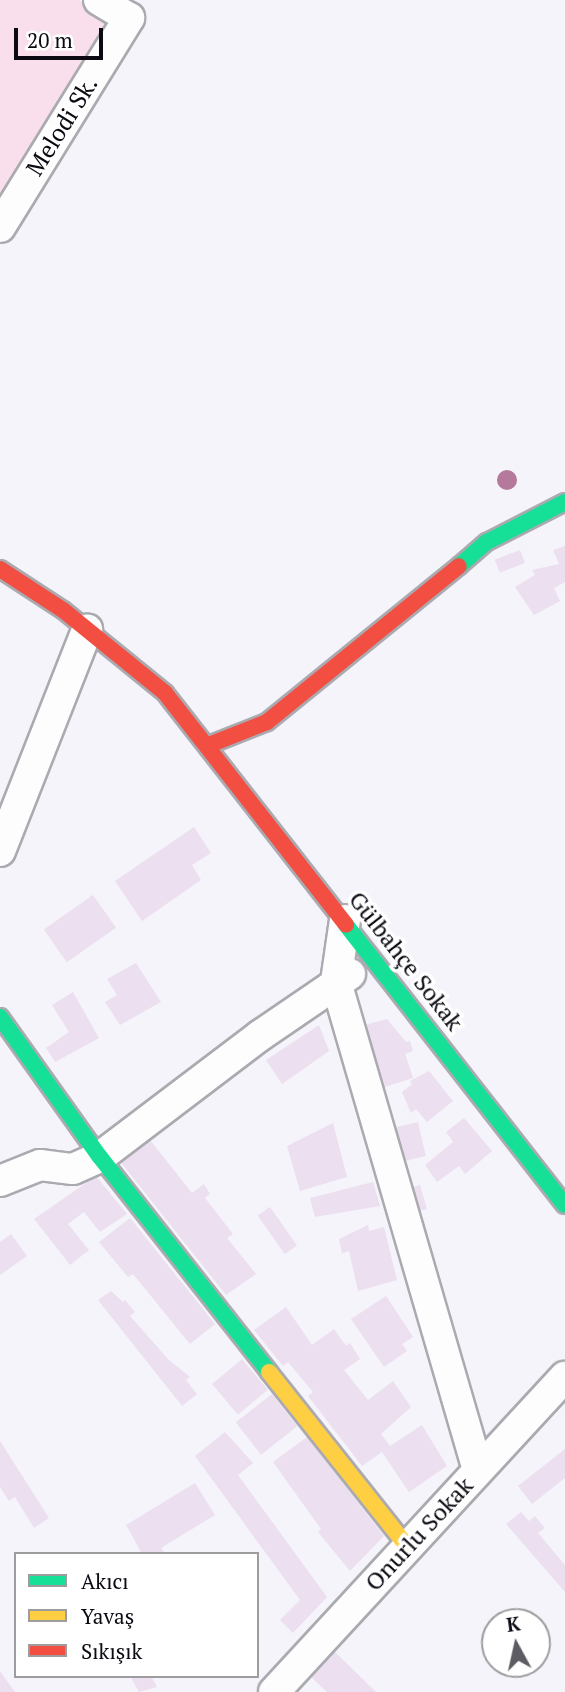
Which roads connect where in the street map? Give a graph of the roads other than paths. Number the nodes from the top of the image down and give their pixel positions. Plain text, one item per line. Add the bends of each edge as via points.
1 (99, 0) edge
2 (0, 226) edge
3 (565, 502) edge
4 (0, 569) edge
5 (87, 630) junction
6 (209, 745) junction
7 (0, 851) edge
8 (345, 920) junction
9 (375, 959) junction
10 (336, 982) junction
11 (0, 1017) edge
12 (100, 1157) junction
13 (0, 1181) edge
14 (565, 1205) edge
15 (565, 1377) edge
16 (478, 1470) junction
17 (407, 1546) junction
18 (274, 1692) edge

1 - 2 street, Melodi Sk. via 129,18
3 - 6 street via 487,542 387,629 267,722
4 - 5 street, Gülbahçe Sokak
5 - 6 street, Gülbahçe Sokak via 165,693
5 - 7 street
6 - 8 street, Gülbahçe Sokak
8 - 9 street, Gülbahçe Sokak
8 - 10 street
9 - 10 street
9 - 14 street, Gülbahçe Sokak
10 - 12 street
10 - 16 street
11 - 12 street
12 - 13 street via 73,1168 40,1165
12 - 17 street
15 - 16 street, Onurlu Sokak
16 - 17 street, Onurlu Sokak
17 - 18 street, Onurlu Sokak

